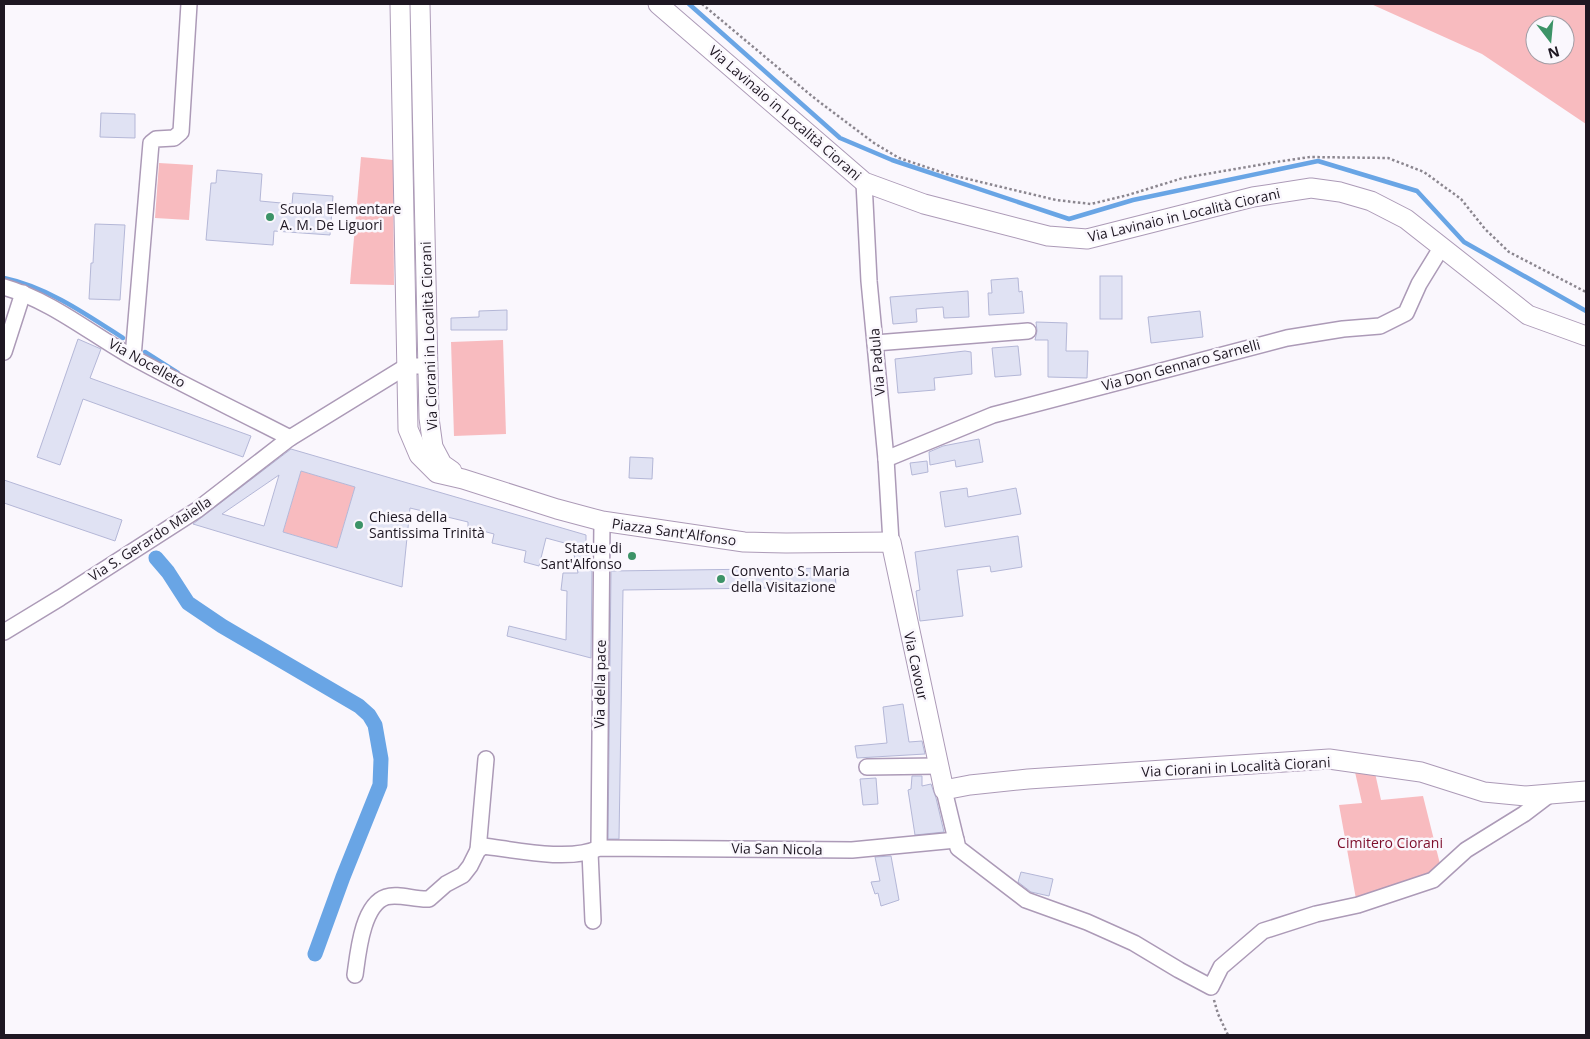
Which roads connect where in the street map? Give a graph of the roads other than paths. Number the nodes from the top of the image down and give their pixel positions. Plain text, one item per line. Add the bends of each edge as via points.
1 (189, 4) edge
2 (400, 4) edge
3 (420, 4) edge
4 (658, 4) edge
5 (864, 182) junction
6 (1439, 244) junction
7 (4, 288) edge
8 (23, 293) junction
9 (1028, 331) dead end
10 (1586, 336) edge
11 (875, 344) junction
12 (4, 352) edge
13 (133, 357) junction
14 (406, 366) junction
15 (428, 366) junction
16 (290, 438) junction
17 (886, 459) junction
18 (463, 479) junction
19 (602, 521) junction
20 (890, 542) junction
21 (4, 632) edge
22 (486, 759) dead end
23 (937, 766) junction
24 (867, 767) dead end
25 (944, 790) junction
26 (1586, 791) edge
27 (1549, 794) junction
28 (956, 840) junction
29 (478, 850) junction
30 (594, 850) junction
31 (593, 921) dead end
32 (355, 975) dead end

1 - 13 street via 181,132 174,138 156,139 152,143
2 - 14 street, Via Ciorani in Località Ciorani
3 - 15 street, Via Ciorani in Località Ciorani
4 - 5 street, Via Lavinaio in Località Ciorani
5 - 6 street, Via Lavinaio in Località Ciorani via 924,204 1048,236 1087,239 1253,197 1311,188 1371,201 1406,219
5 - 11 street, Via Padula
6 - 10 street, Via Lavinaio in Località Ciorani via 1528,315
6 - 17 street, Via Don Gennaro Sarnelli via 1438,253 1406,313 1380,326 1287,338 993,414
7 - 8 street, Via Nocelleto
8 - 12 street
8 - 13 street, Via Nocelleto
9 - 11 street
11 - 17 street, Via Padula
13 - 16 street, Via Nocelleto
14 - 15 street
14 - 16 street, Via S. Gerardo Maiella
14 - 18 street, Via Ciorani in Località Ciorani via 408,429 419,454 437,473
15 - 18 street, Via Ciorani in Località Ciorani via 433,447 442,464
16 - 21 street, Via S. Gerardo Maiella via 197,510
17 - 20 street, Via Padula
18 - 19 street, Piazza Sant'Alfonso
19 - 20 street, Piazza Sant'Alfonso via 744,542
19 - 30 street, Via della pace
20 - 23 street, Via Cavour
22 - 29 street
23 - 24 street
23 - 25 street, Via Cavour
25 - 27 street, Via Ciorani in Località Ciorani via 1028,779 1329,759 1420,772 1484,792 1526,796
25 - 28 street
26 - 27 street, Via Ciorani in Località Ciorani
27 - 28 street via 1524,814 1466,850 1434,880 1263,931 1221,967 1211,986 1134,943 1026,900 958,848
28 - 30 street, Via San Nicola via 852,850
29 - 30 street, Via San Nicola via 484,846 550,854
29 - 32 street via 463,875 429,898 393,896 375,903 359,943
30 - 31 street, Via della pace

